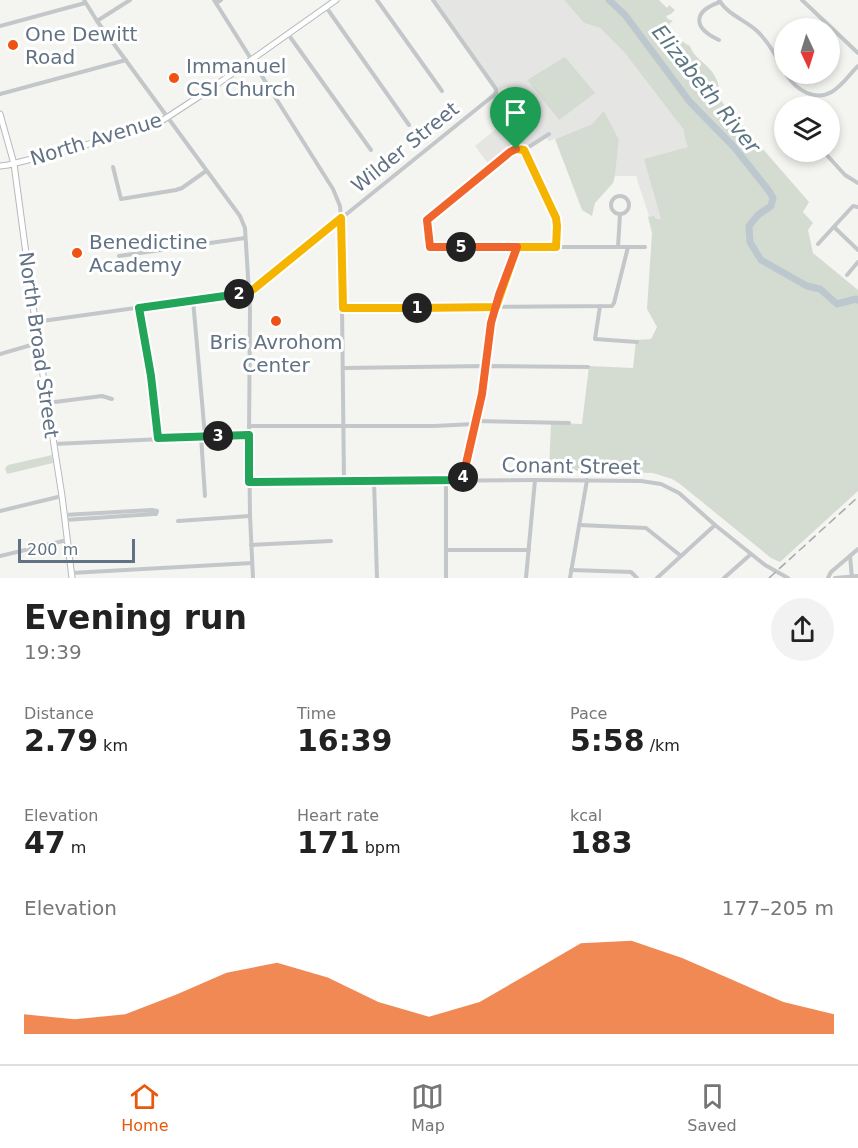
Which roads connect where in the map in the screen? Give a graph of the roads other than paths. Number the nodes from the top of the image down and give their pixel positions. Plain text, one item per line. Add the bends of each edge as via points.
1 (130, 0) edge
2 (221, 0) edge
3 (336, 0) edge
4 (377, 0) edge
5 (433, 0) edge
6 (802, 0) edge
7 (84, 1) edge
8 (719, 1) edge
9 (215, 2) edge
10 (327, 4) edge
11 (97, 21) junction
12 (0, 26) edge
13 (288, 34) junction
14 (719, 40) dead end
15 (858, 53) edge
16 (774, 54) edge
17 (126, 60) junction
18 (251, 60) junction
19 (858, 66) edge
20 (794, 84) edge
21 (442, 91) dead end
22 (0, 94) edge
23 (0, 114) edge
24 (167, 117) junction
25 (409, 125) dead end
26 (549, 134) dead end
27 (370, 150) dead end
28 (524, 150) junction
29 (833, 162) edge
30 (14, 164) junction
31 (0, 166) edge
32 (113, 167) dead end
33 (206, 171) junction
34 (858, 183) edge
35 (858, 207) edge
36 (620, 214) junction
37 (341, 218) junction
38 (834, 227) junction
39 (245, 238) junction
40 (818, 244) dead end
41 (517, 247) junction
42 (556, 247) junction
43 (618, 247) junction
44 (628, 247) junction
45 (645, 247) dead end
46 (858, 250) edge
47 (118, 256) dead end
48 (858, 262) edge
49 (846, 275) dead end
50 (250, 292) junction
51 (194, 300) junction
52 (600, 306) junction
53 (496, 307) junction
54 (139, 308) junction
55 (343, 308) junction
56 (35, 322) junction
57 (637, 342) dead end
58 (38, 343) junction
59 (0, 354) edge
60 (486, 366) junction
61 (588, 367) dead end
62 (343, 368) junction
63 (112, 399) dead end
64 (47, 402) junction
65 (476, 423) junction
66 (569, 423) dead end
67 (343, 425) junction
68 (249, 426) junction
69 (249, 435) junction
70 (203, 436) junction
71 (158, 438) junction
72 (54, 444) junction
73 (446, 480) junction
74 (462, 480) junction
75 (535, 480) junction
76 (586, 480) junction
77 (344, 481) junction
78 (374, 481) junction
79 (249, 482) junction
80 (205, 495) dead end
81 (62, 496) junction
82 (0, 510) edge
83 (127, 514) junction
84 (250, 516) junction
85 (64, 517) junction
86 (178, 521) dead end
87 (579, 525) junction
88 (715, 525) junction
89 (67, 540) junction
90 (331, 541) dead end
91 (251, 545) junction
92 (858, 549) edge
93 (446, 550) junction
94 (529, 550) junction
95 (751, 554) junction
96 (0, 556) edge
97 (681, 556) junction
98 (850, 556) junction
99 (252, 563) junction
100 (571, 570) junction
101 (71, 575) edge
102 (858, 576) edge
103 (852, 577) edge
104 (253, 578) edge
105 (377, 578) edge
106 (446, 578) edge
107 (526, 578) edge
108 (570, 578) edge
109 (637, 578) edge
110 (657, 578) edge
111 (724, 578) edge
112 (789, 578) edge
113 (828, 578) edge
114 (835, 578) edge

1 - 11 street
2 - 9 street
3 - 10 main road, North Avenue
4 - 21 street
5 - 37 street, Wilder Street via 496,92
6 - 15 street
7 - 11 street
7 - 12 street
8 - 14 street via 705,9 699,21 705,33
8 - 16 street via 757,31
9 - 18 street
10 - 13 main road, North Avenue
10 - 25 street
11 - 17 street
13 - 18 main road, North Avenue
13 - 27 street
17 - 22 street
17 - 24 street
18 - 24 main road, North Avenue
18 - 37 street via 333,189
19 - 20 street via 826,95 806,92
23 - 30 main road, North Broad Street
24 - 30 main road, North Avenue
24 - 33 street
26 - 28 street
28 - 41 street via 510,152 427,220 430,247
28 - 42 street via 556,218
29 - 34 street
30 - 31 main road, North Avenue
30 - 56 main road, North Broad Street
32 - 33 street via 121,199 176,190
33 - 39 street via 240,216
35 - 38 street via 853,207
36 - 36 street via 629,205 619,196 611,206
36 - 43 street
37 - 50 street, Wilder Street
37 - 55 street
38 - 40 street
38 - 46 street
39 - 47 street
39 - 50 street
41 - 42 street
41 - 53 street
42 - 43 street
43 - 44 street
44 - 45 street
44 - 52 street via 615,303
48 - 49 street
50 - 51 street
50 - 68 street
51 - 54 street
51 - 70 street
52 - 53 street
52 - 57 street via 595,339
53 - 55 street
53 - 60 street
54 - 56 street
54 - 71 street
55 - 62 street
56 - 58 main road, North Broad Street
58 - 59 street
58 - 64 main road, North Broad Street
60 - 61 street
60 - 62 street
60 - 65 street
62 - 67 street
63 - 64 street via 102,396
64 - 72 main road, North Broad Street
65 - 66 street
65 - 67 street
65 - 74 street
67 - 68 street
67 - 77 street
68 - 69 street
69 - 70 street
69 - 79 street
70 - 71 street
70 - 80 street
71 - 72 street
72 - 81 main road, North Broad Street
73 - 74 street, Conant Street
73 - 78 street, Conant Street
73 - 93 street
74 - 75 street, Conant Street
75 - 76 street, Conant Street
75 - 94 street
76 - 87 street
76 - 88 street, Conant Street via 661,484 679,493
77 - 78 street, Conant Street
77 - 79 street, Conant Street
78 - 105 street
79 - 84 street
81 - 82 street
81 - 85 main road, North Broad Street
83 - 83 street via 154,514 157,511 152,510
83 - 85 street
84 - 86 street
84 - 91 street
85 - 89 main road, North Broad Street
87 - 97 street via 645,528
87 - 100 street
88 - 95 street, Conant Street
88 - 97 street
89 - 96 street
89 - 101 main road, North Broad Street
90 - 91 street
91 - 99 street
92 - 98 street
93 - 94 street
93 - 106 street
94 - 107 street
95 - 111 street
95 - 112 street, Conant Street
97 - 110 street
98 - 103 street
98 - 113 street
99 - 101 street
99 - 104 street
100 - 108 street
100 - 109 street via 631,572
102 - 103 street
103 - 114 street

